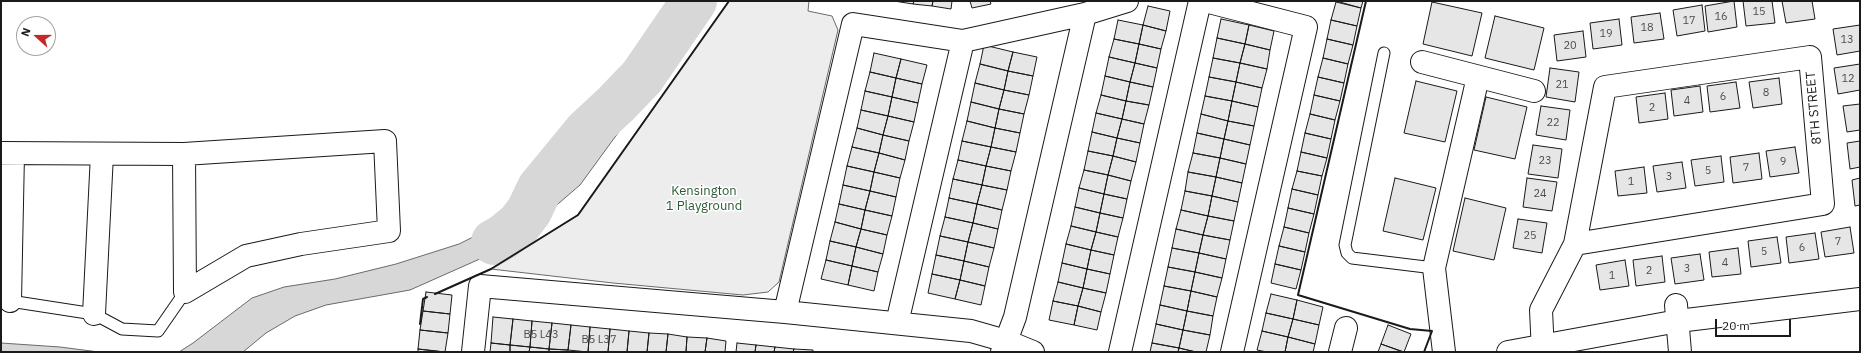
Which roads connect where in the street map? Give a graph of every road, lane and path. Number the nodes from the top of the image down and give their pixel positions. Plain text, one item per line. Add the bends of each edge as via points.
1 (1127, 1) edge
2 (1200, 1) edge
3 (1205, 1) edge
4 (1085, 14) junction
5 (963, 41) junction
6 (1384, 53) dead end
7 (1422, 62) dead end
8 (1478, 77) junction
9 (1534, 91) dead end
10 (7, 154) edge
11 (102, 154) junction
12 (184, 154) junction
13 (1575, 244) junction
14 (1434, 268) junction
15 (185, 292) junction
16 (1860, 299) edge
17 (5, 302) edge
18 (785, 312) junction
19 (1677, 313) junction
20 (94, 314) junction
21 (897, 323) junction
22 (1346, 328) dead end
23 (1004, 347) edge
24 (1543, 349) edge
25 (473, 352) edge
26 (1033, 352) edge
27 (1120, 352) edge
28 (1232, 352) edge
29 (1340, 352) edge
30 (1444, 352) edge
31 (1508, 352) edge
32 (1680, 352) edge

1 - 4 street
2 - 27 street
3 - 28 street via 1306,27
4 - 5 street
4 - 23 street via 1015,317
5 - 18 street via 853,24
5 - 21 street
6 - 14 lane via 1345,245 1347,253 1352,258
7 - 8 street
8 - 9 street
8 - 14 street
10 - 11 street
10 - 17 street
11 - 12 street
11 - 20 street
12 - 15 street
12 - 15 street via 385,141 389,231 301,244 246,256
13 - 13 street, 8TH STREET via 1604,87 1810,57 1823,204
13 - 24 street, 8TH STREET via 1541,310
14 - 30 street
15 - 20 lane via 158,331 122,328
16 - 19 street
17 - 20 lane
18 - 21 street
18 - 25 street via 480,286
19 - 24 street
19 - 32 street
21 - 23 street via 971,331
22 - 29 street
23 - 26 street
24 - 31 street

